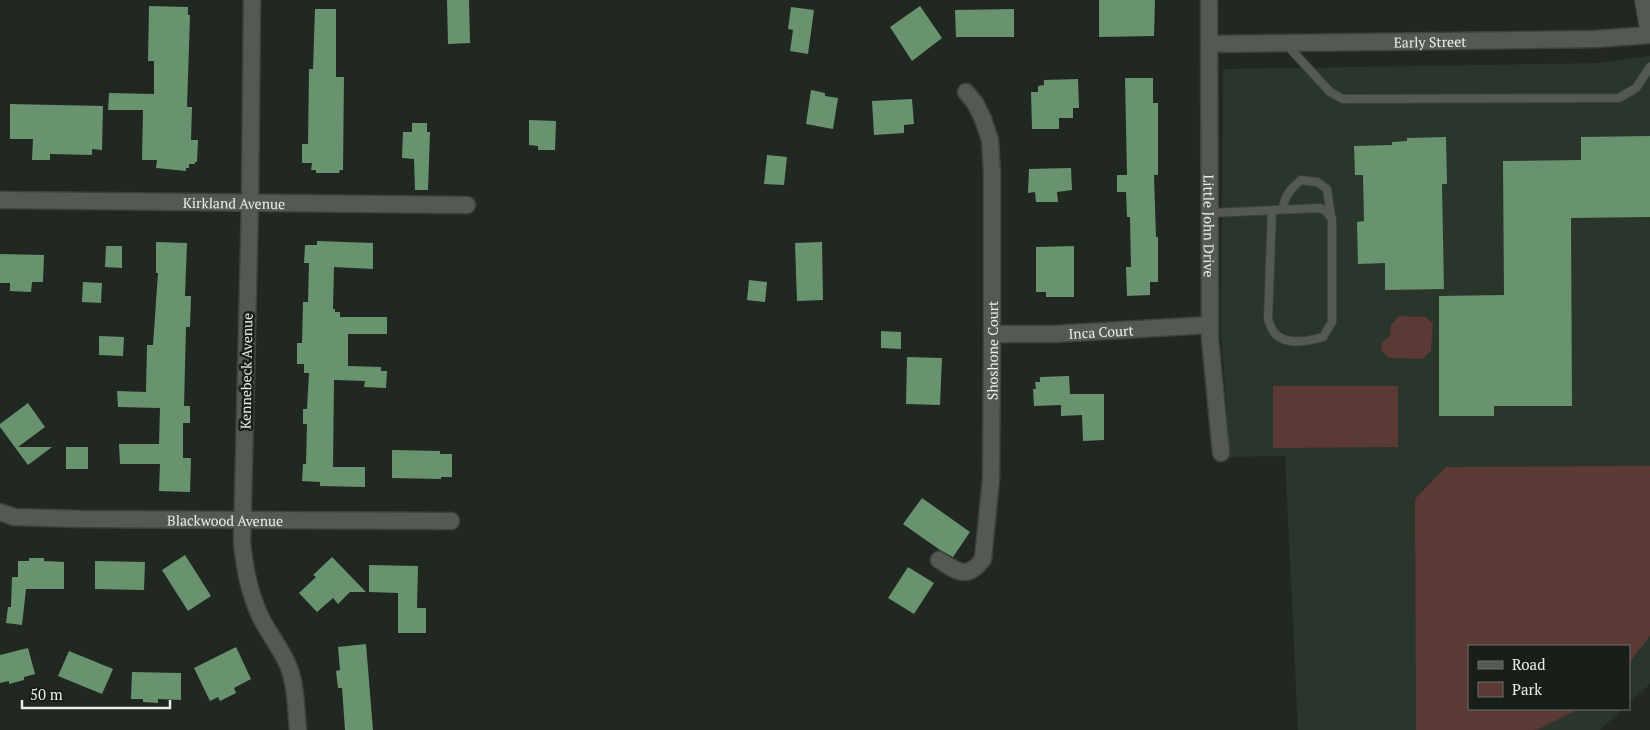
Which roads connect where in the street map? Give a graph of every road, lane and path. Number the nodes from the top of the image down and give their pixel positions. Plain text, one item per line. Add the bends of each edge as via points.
1 (252, 0) edge
2 (1209, 0) edge
3 (1645, 0) edge
4 (1650, 28) edge
5 (1650, 35) edge
6 (1285, 43) junction
7 (1209, 44) junction
8 (1650, 67) edge
9 (966, 92) dead end
10 (0, 200) edge
11 (250, 203) junction
12 (467, 205) dead end
13 (1272, 210) junction
14 (1283, 210) junction
15 (1210, 213) junction
16 (1332, 219) junction
17 (1209, 324) junction
18 (992, 334) junction
19 (1221, 453) dead end
20 (0, 512) edge
21 (243, 520) junction
22 (451, 521) dead end
23 (939, 560) dead end
24 (298, 730) edge

1 - 11 street, Kennebeck Avenue
2 - 7 street, Little John Drive
3 - 4 street
5 - 6 street, Early Street via 1594,39
6 - 7 street, Early Street
6 - 8 lane via 1330,92 1343,99 1619,98 1636,88
7 - 15 street, Little John Drive
9 - 18 street, Shoshone Court via 983,119 990,140
10 - 11 street, Kirkland Avenue
11 - 12 street, Kirkland Avenue
11 - 21 street, Kennebeck Avenue
13 - 14 lane
13 - 15 lane
13 - 16 lane via 1268,320 1273,333 1287,340 1306,342 1323,337 1332,322
14 - 16 lane via 1320,208 1326,210
14 - 16 lane via 1284,200 1301,180 1317,182 1327,189
15 - 17 street, Little John Drive
17 - 18 street, Inca Court via 1052,334
17 - 19 street, Little John Drive
18 - 23 street, Shoshone Court via 990,479 983,559 977,568 968,572 958,572
20 - 21 street, Blackwood Avenue via 14,516 82,519
21 - 22 street, Blackwood Avenue
21 - 24 street, Kennebeck Avenue via 244,566 250,593 288,667 295,693

